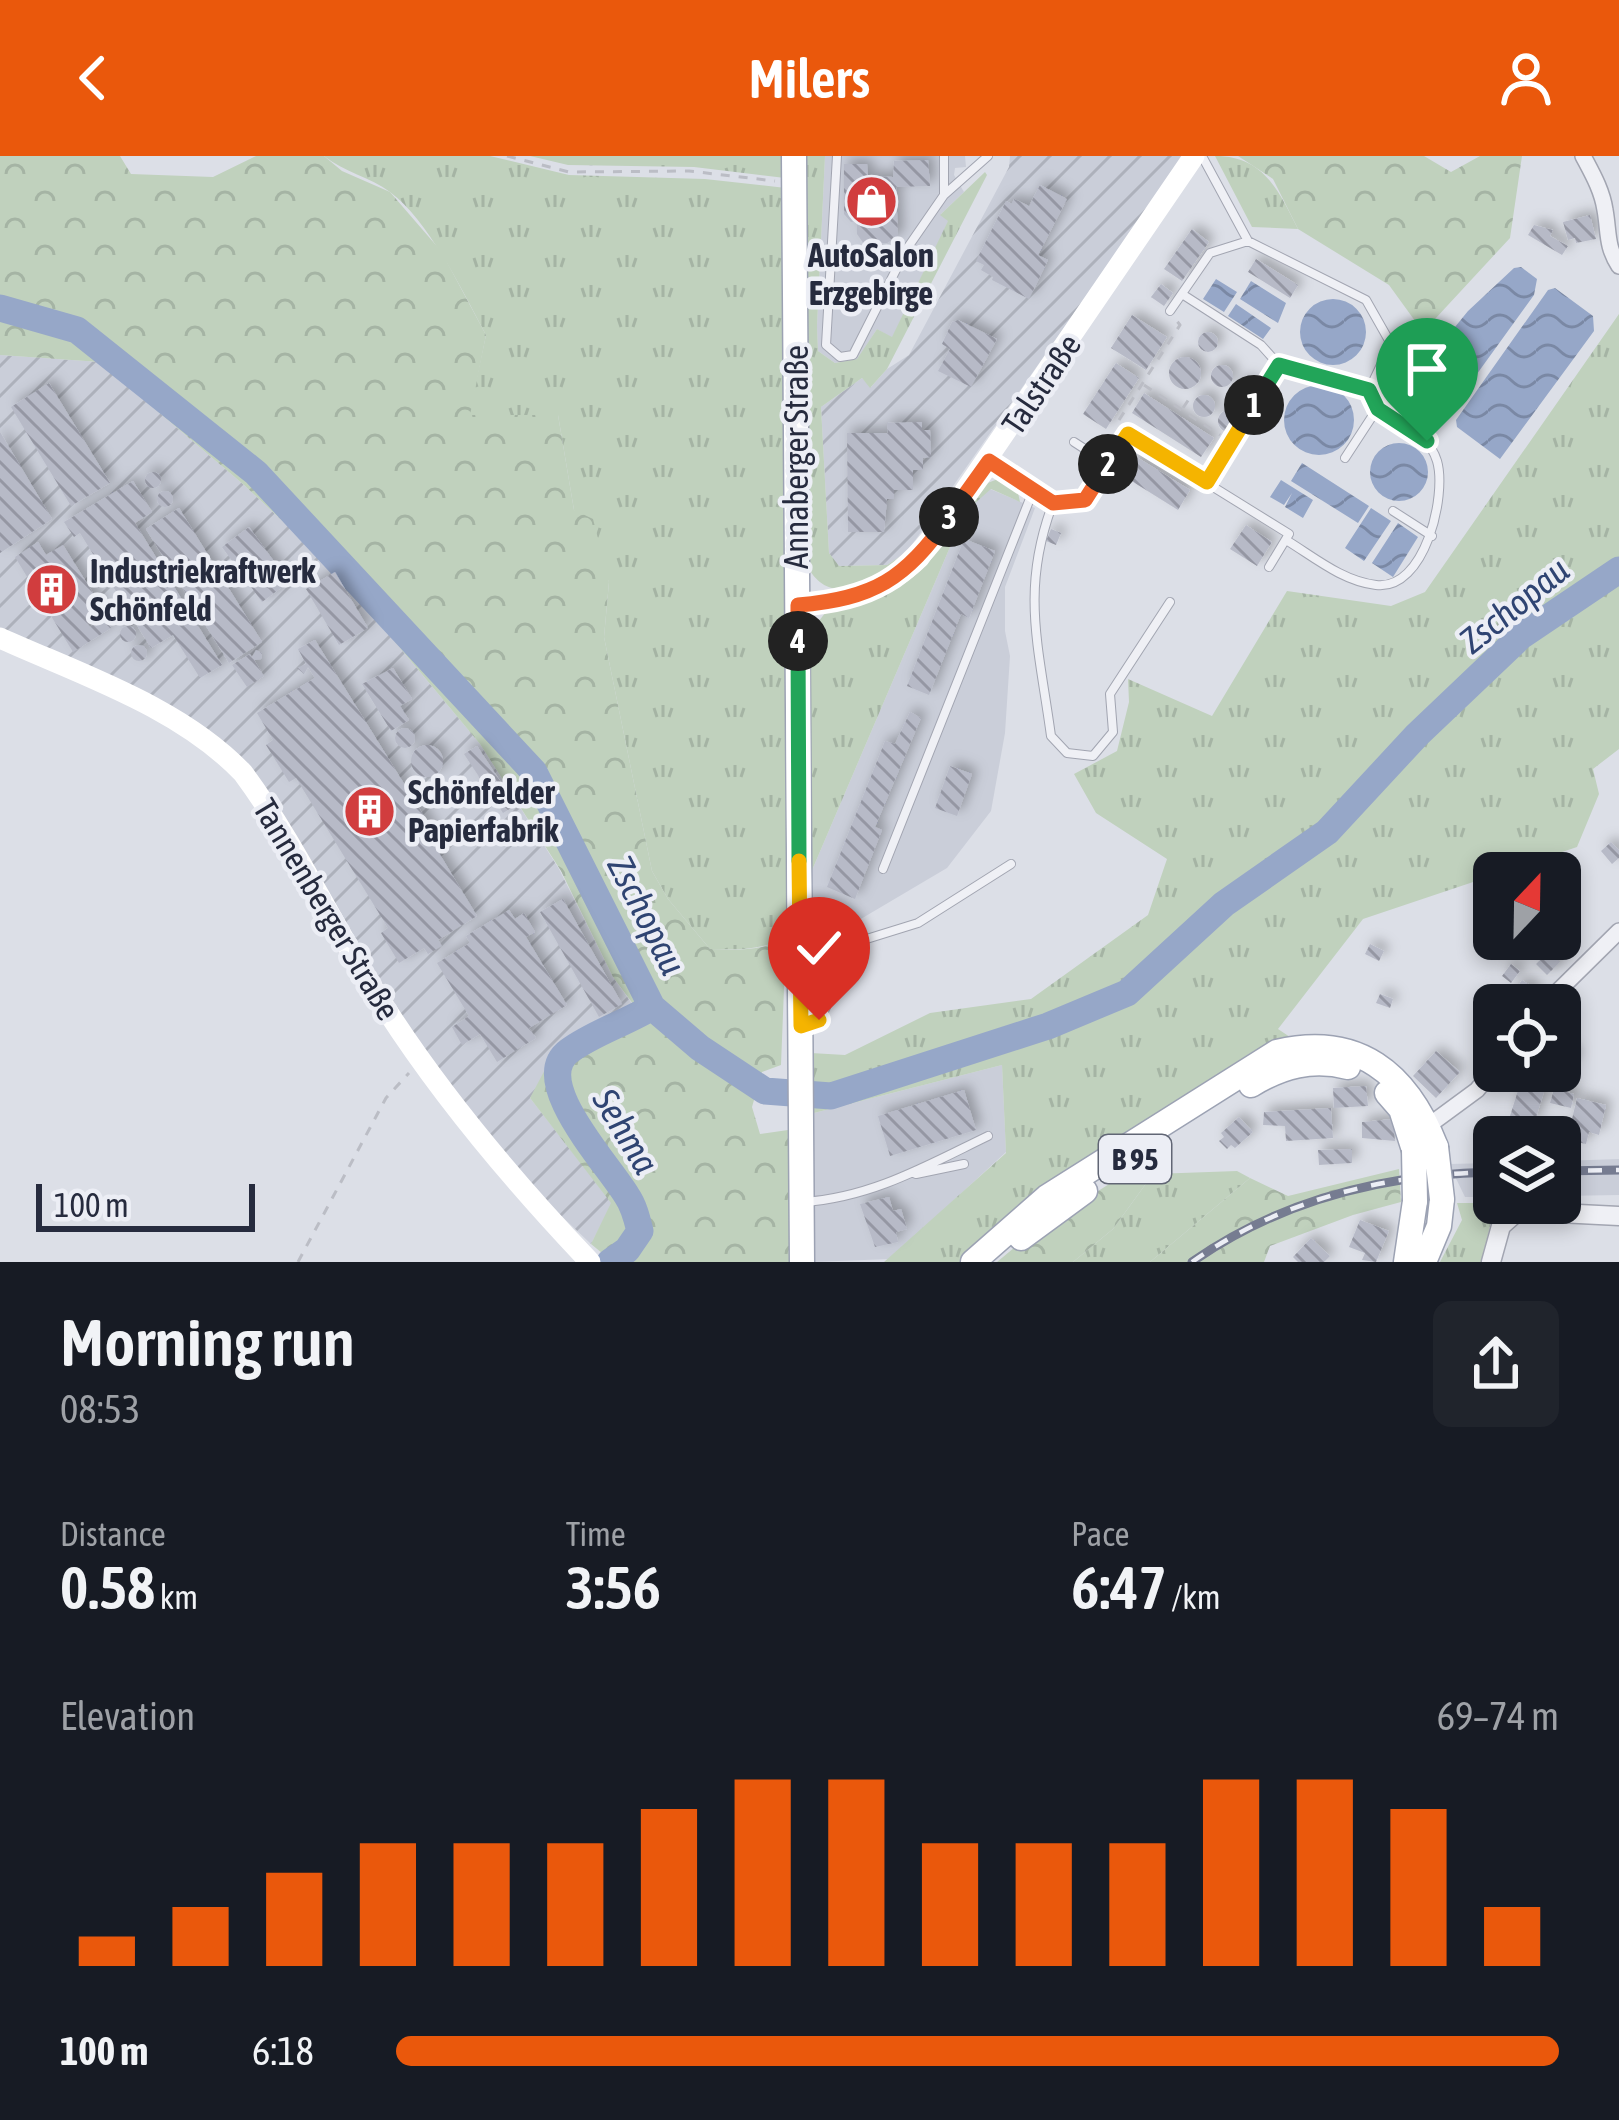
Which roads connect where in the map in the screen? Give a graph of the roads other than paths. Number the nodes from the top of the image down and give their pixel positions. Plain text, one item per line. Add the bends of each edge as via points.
1 (794, 156) edge
2 (837, 156) edge
3 (944, 156) edge
4 (988, 156) edge
5 (1198, 156) edge
6 (1583, 156) edge
7 (944, 195) junction
8 (1248, 241) junction
9 (830, 254) junction
10 (899, 264) junction
11 (1619, 266) edge
12 (1182, 294) junction
13 (1170, 311) road end
14 (1279, 365) junction
15 (1369, 390) junction
16 (1378, 409) junction
17 (1074, 442) dead end
18 (1345, 458) dead end
19 (989, 461) junction
20 (1108, 464) junction
21 (1207, 482) junction
22 (1033, 491) junction
23 (1053, 503) junction
24 (1393, 512) dead end
25 (1432, 536) junction
26 (1286, 540) junction
27 (1269, 567) dead end
28 (1170, 602) dead end
29 (798, 605) junction
30 (0, 638) edge
31 (1011, 864) dead end
32 (883, 869) dead end
33 (1619, 931) edge
34 (1565, 984) edge
35 (801, 1026) junction
36 (1475, 1092) edge
37 (988, 1136) dead end
38 (1426, 1141) junction
39 (964, 1164) dead end
40 (903, 1178) junction
41 (802, 1202) junction
42 (1619, 1216) edge
43 (590, 1262) edge
44 (802, 1262) edge
45 (973, 1262) edge
46 (991, 1262) edge
47 (1406, 1262) edge
48 (1424, 1262) edge
49 (1491, 1262) edge

1 - 29 main road, Annaberger Straße
2 - 9 lane
3 - 7 lane
4 - 7 lane
5 - 8 lane
5 - 19 main road, Talstraße
6 - 11 street
7 - 10 lane
8 - 12 lane via 1210,253
8 - 15 lane via 1366,300 1391,344
9 - 10 lane
9 - 10 lane via 826,345 840,357 853,356
12 - 13 lane
12 - 14 lane
14 - 15 lane
14 - 21 lane
15 - 16 lane
16 - 18 lane
16 - 25 lane via 1427,441 1438,464
17 - 20 lane
19 - 22 lane
19 - 29 main road, Talstraße via 904,572 876,590
20 - 21 lane via 1128,434
20 - 23 lane via 1085,500
21 - 26 lane via 1289,534
22 - 23 lane
22 - 32 lane
23 - 28 lane via 1031,594 1051,736 1067,752 1093,756 1113,731 1110,694
24 - 25 lane
25 - 26 lane via 1407,577 1379,586 1349,579
26 - 27 lane
29 - 35 main road, Annaberger Straße
30 - 43 main road, Tannenberger Straße via 176,721 224,753 256,791 422,1059
31 - 35 lane via 918,923 844,946 833,962 827,1008
33 - 34 street
35 - 41 main road, Annaberger Straße
36 - 38 street
37 - 40 lane
38 - 45 main road, B 95 via 1395,1079 1363,1056 1330,1047 1276,1052 1047,1197
38 - 46 main road, B 95 via 1362,1074 1328,1063 1287,1067 1073,1199
38 - 47 main road, B 95, bridge
38 - 48 main road, B 95, bridge via 1442,1199
39 - 40 lane
40 - 41 lane via 843,1199
41 - 44 main road, Annaberger Straße
42 - 49 street via 1518,1211 1501,1226

